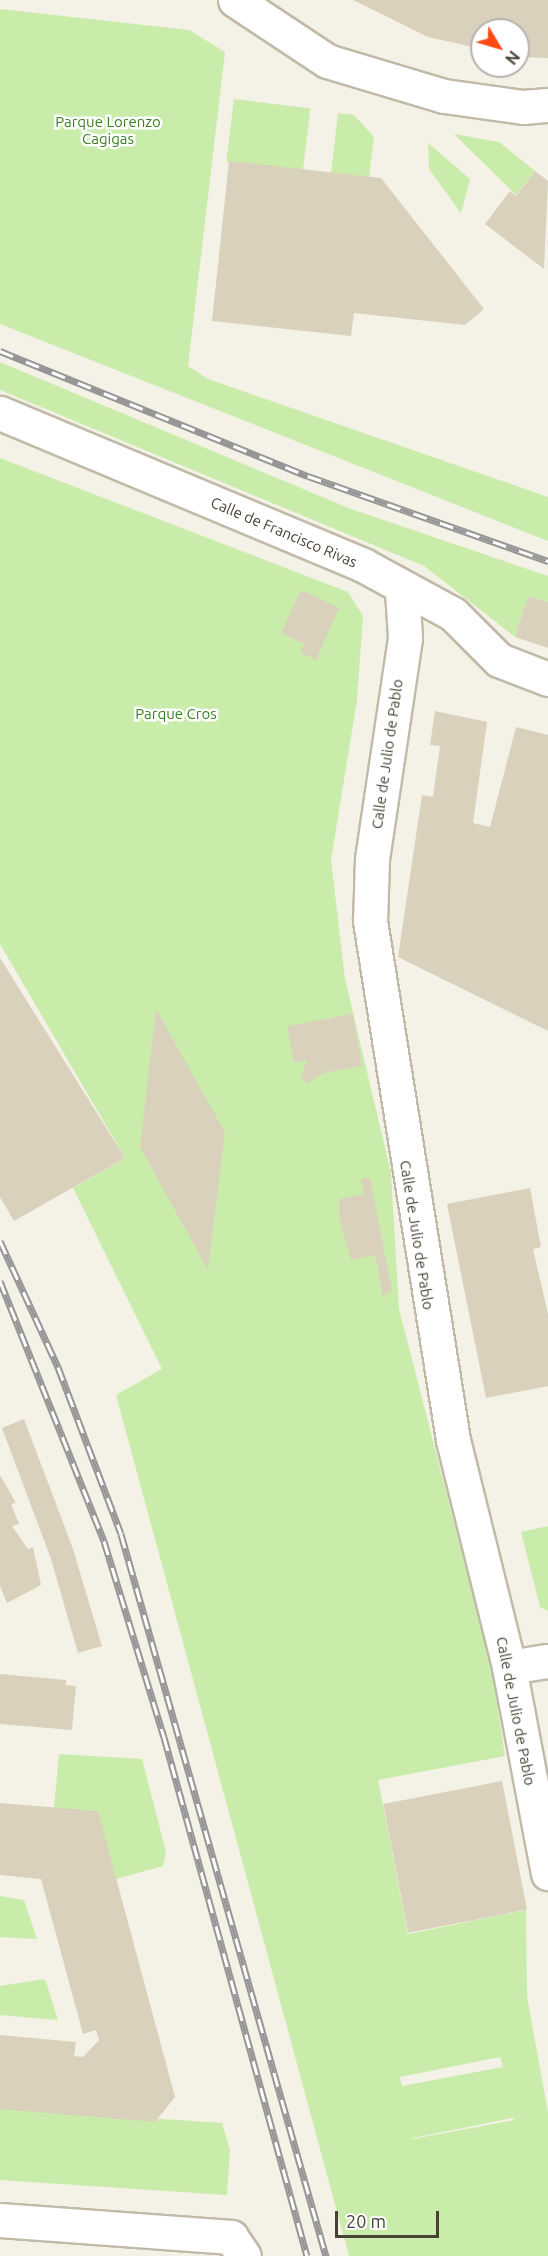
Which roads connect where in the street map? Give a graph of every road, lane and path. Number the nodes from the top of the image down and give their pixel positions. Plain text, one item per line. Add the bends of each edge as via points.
1 (238, 1) edge
2 (548, 105) edge
3 (0, 413) edge
4 (402, 591) junction
5 (548, 679) edge
6 (548, 1661) edge
7 (509, 1667) junction
8 (548, 1872) edge
9 (0, 2220) edge
10 (244, 2256) edge

1 - 2 street via 327,61 444,96 523,107
3 - 4 street, Calle de Francisco Rivas via 363,565
4 - 5 street, Calle de Francisco Rivas via 453,614 499,660
4 - 7 street, Calle de Julio de Pablo via 405,638 372,859 370,921 453,1440
6 - 7 street
7 - 8 street, Calle de Julio de Pablo
9 - 10 street via 231,2237

